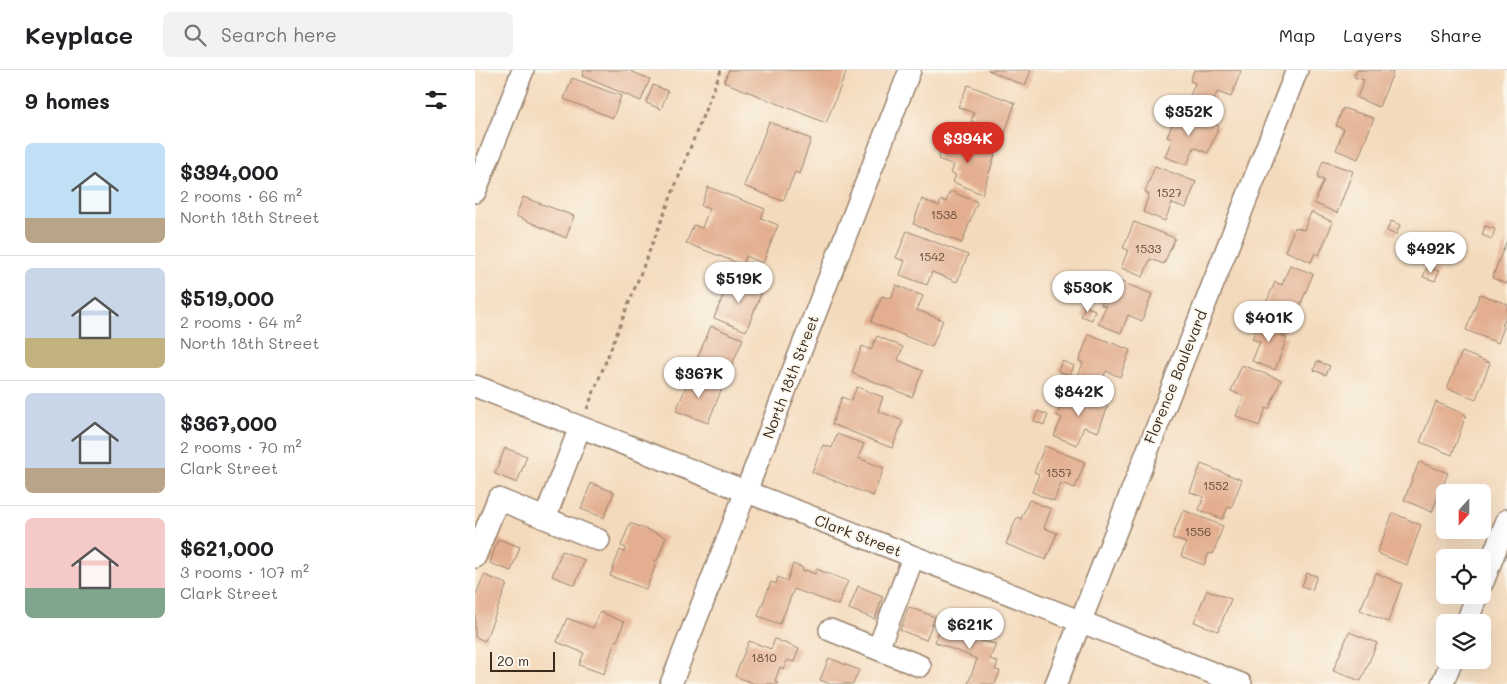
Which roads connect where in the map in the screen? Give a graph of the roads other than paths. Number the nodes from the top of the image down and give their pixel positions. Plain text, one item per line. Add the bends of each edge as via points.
1 (523, 70) edge
2 (910, 70) edge
3 (1297, 70) edge
4 (475, 192) edge
5 (475, 386) edge
6 (580, 427) junction
7 (746, 492) junction
8 (545, 518) junction
9 (1507, 520) edge
10 (599, 540) dead end
11 (475, 557) edge
12 (913, 558) junction
13 (1491, 561) edge
14 (1079, 622) junction
15 (830, 630) dead end
16 (878, 649) junction
17 (920, 666) dead end
18 (1449, 669) edge
19 (671, 684) edge
20 (1055, 684) edge
21 (1241, 684) edge
22 (1443, 684) edge

1 - 4 street
2 - 7 street, North 18th Street
3 - 14 street, Florence Boulevard
5 - 6 street, Clark Street
6 - 7 street, Clark Street
6 - 8 street
7 - 12 street, Clark Street
7 - 19 street, North 18th Street
8 - 10 street
8 - 11 street via 497,499
9 - 13 street
12 - 14 street, Clark Street
12 - 16 street
14 - 20 street, Florence Boulevard
14 - 21 street, Clark Street
15 - 16 street
16 - 17 street
18 - 22 street

